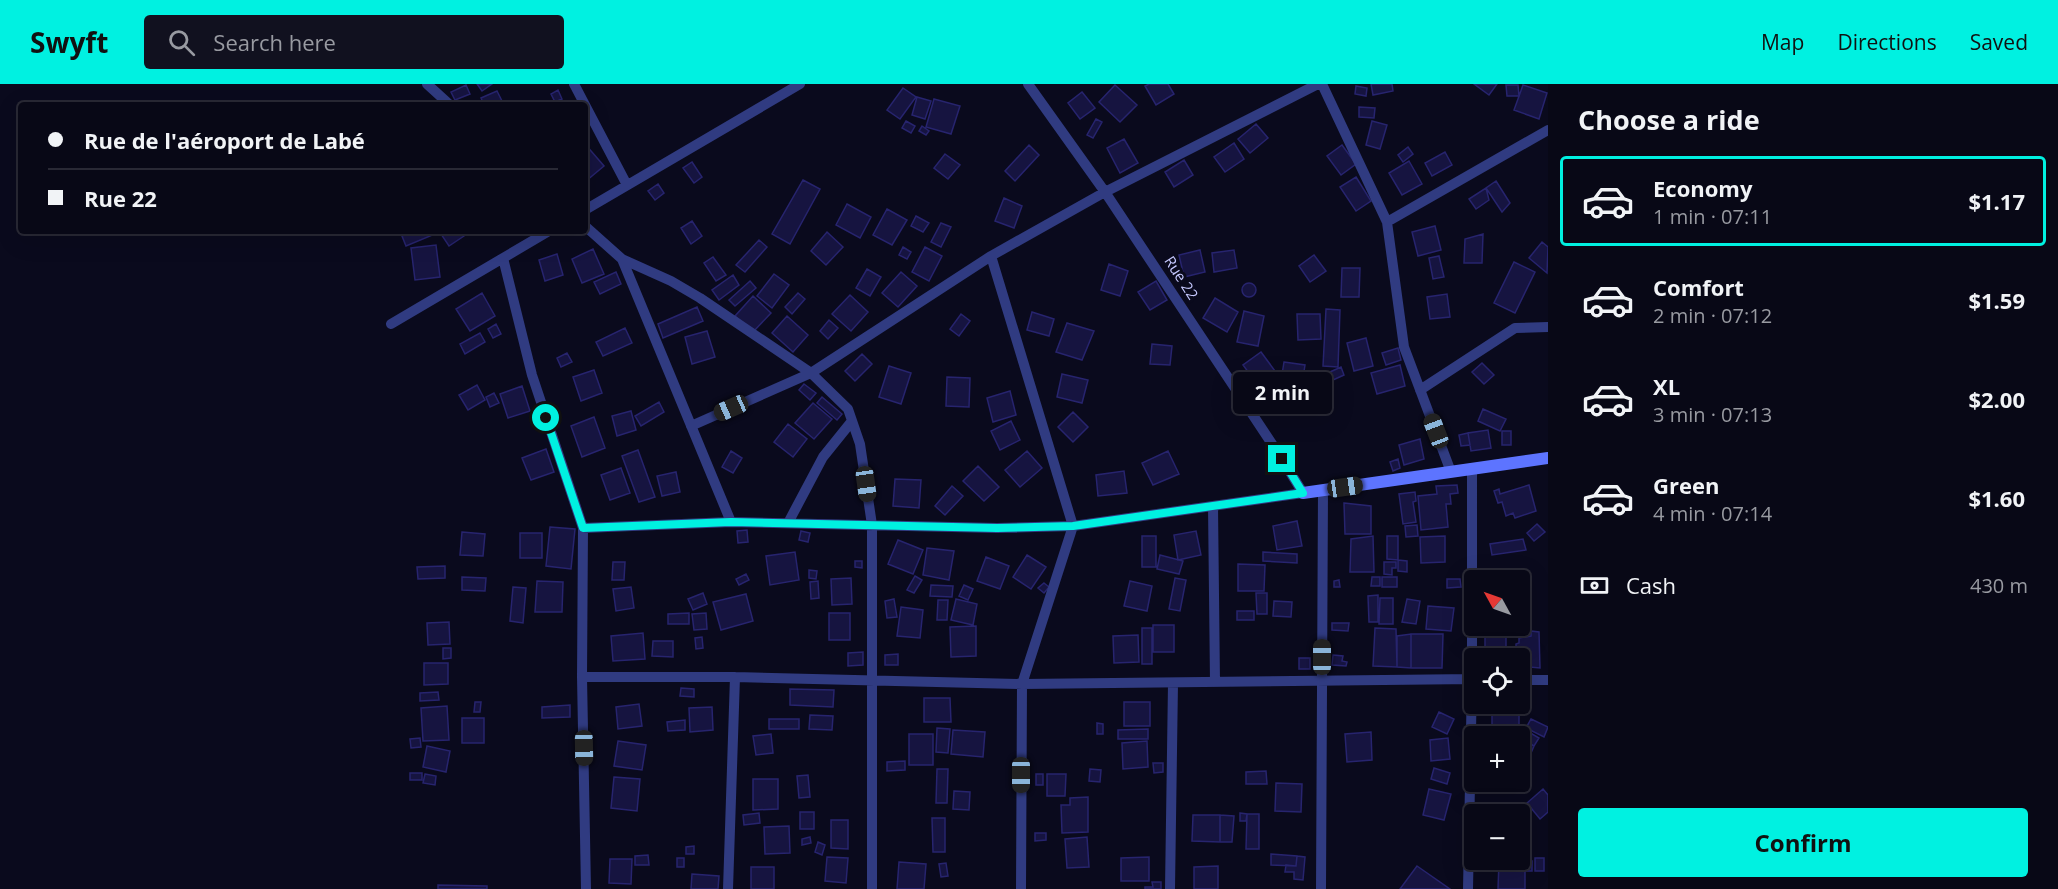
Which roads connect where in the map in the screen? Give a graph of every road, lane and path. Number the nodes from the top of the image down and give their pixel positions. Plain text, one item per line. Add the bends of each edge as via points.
1 (427, 84) edge
2 (574, 84) edge
3 (800, 84) edge
4 (1028, 84) edge
5 (1320, 84) edge
6 (447, 102) edge
7 (583, 102) edge
8 (588, 111) edge
9 (1548, 130) edge
10 (627, 185) junction
11 (1106, 192) junction
12 (588, 208) edge
13 (1388, 222) junction
14 (588, 229) edge
15 (544, 234) edge
16 (991, 256) junction
17 (503, 258) junction
18 (622, 258) junction
19 (391, 324) dead end
20 (1548, 327) edge
21 (811, 373) junction
22 (1420, 390) junction
23 (852, 422) junction
24 (691, 426) junction
25 (1548, 458) edge
26 (1472, 469) junction
27 (1451, 472) junction
28 (1323, 490) junction
29 (1303, 493) junction
30 (1213, 506) junction
31 (731, 522) junction
32 (788, 523) junction
33 (872, 525) junction
34 (1073, 526) junction
35 (583, 528) junction
36 (1473, 648) edge
37 (582, 677) junction
38 (735, 677) junction
39 (1464, 679) edge
40 (1530, 680) edge
41 (1548, 680) edge
42 (872, 681) junction
43 (1322, 681) junction
44 (1215, 682) junction
45 (1173, 683) junction
46 (1022, 684) junction
47 (1472, 714) edge
48 (586, 889) edge
49 (728, 889) edge
50 (873, 889) edge
51 (1021, 889) edge
52 (1170, 889) edge
53 (1321, 889) edge
54 (1468, 889) edge

1 - 6 street
2 - 7 street
3 - 10 street
4 - 11 street, Rue 22
5 - 11 street
5 - 13 street
8 - 10 street
9 - 13 street
10 - 12 street
11 - 16 street
11 - 29 street, Rue 22
13 - 22 street via 1404,347
14 - 18 street
15 - 17 street
16 - 21 street
16 - 34 street
17 - 19 street
17 - 35 street via 532,375
18 - 21 street via 700,298
18 - 24 street
20 - 22 street via 1515,328
21 - 23 street via 848,409
21 - 24 street
22 - 27 street
23 - 32 street via 823,457
23 - 33 street via 860,444
24 - 31 street
25 - 26 street
26 - 27 street
26 - 36 street
27 - 28 street
28 - 29 street
28 - 43 street
29 - 30 street
30 - 34 street
30 - 44 street
31 - 32 street
31 - 35 street
32 - 33 street
33 - 34 street
33 - 42 street
34 - 46 street
35 - 37 street
37 - 38 street
37 - 48 street
38 - 42 street
38 - 49 street
39 - 43 street
40 - 41 street
42 - 46 street
42 - 50 street
43 - 44 street
43 - 53 street
44 - 45 street
45 - 46 street
45 - 52 street
46 - 51 street
47 - 54 street

